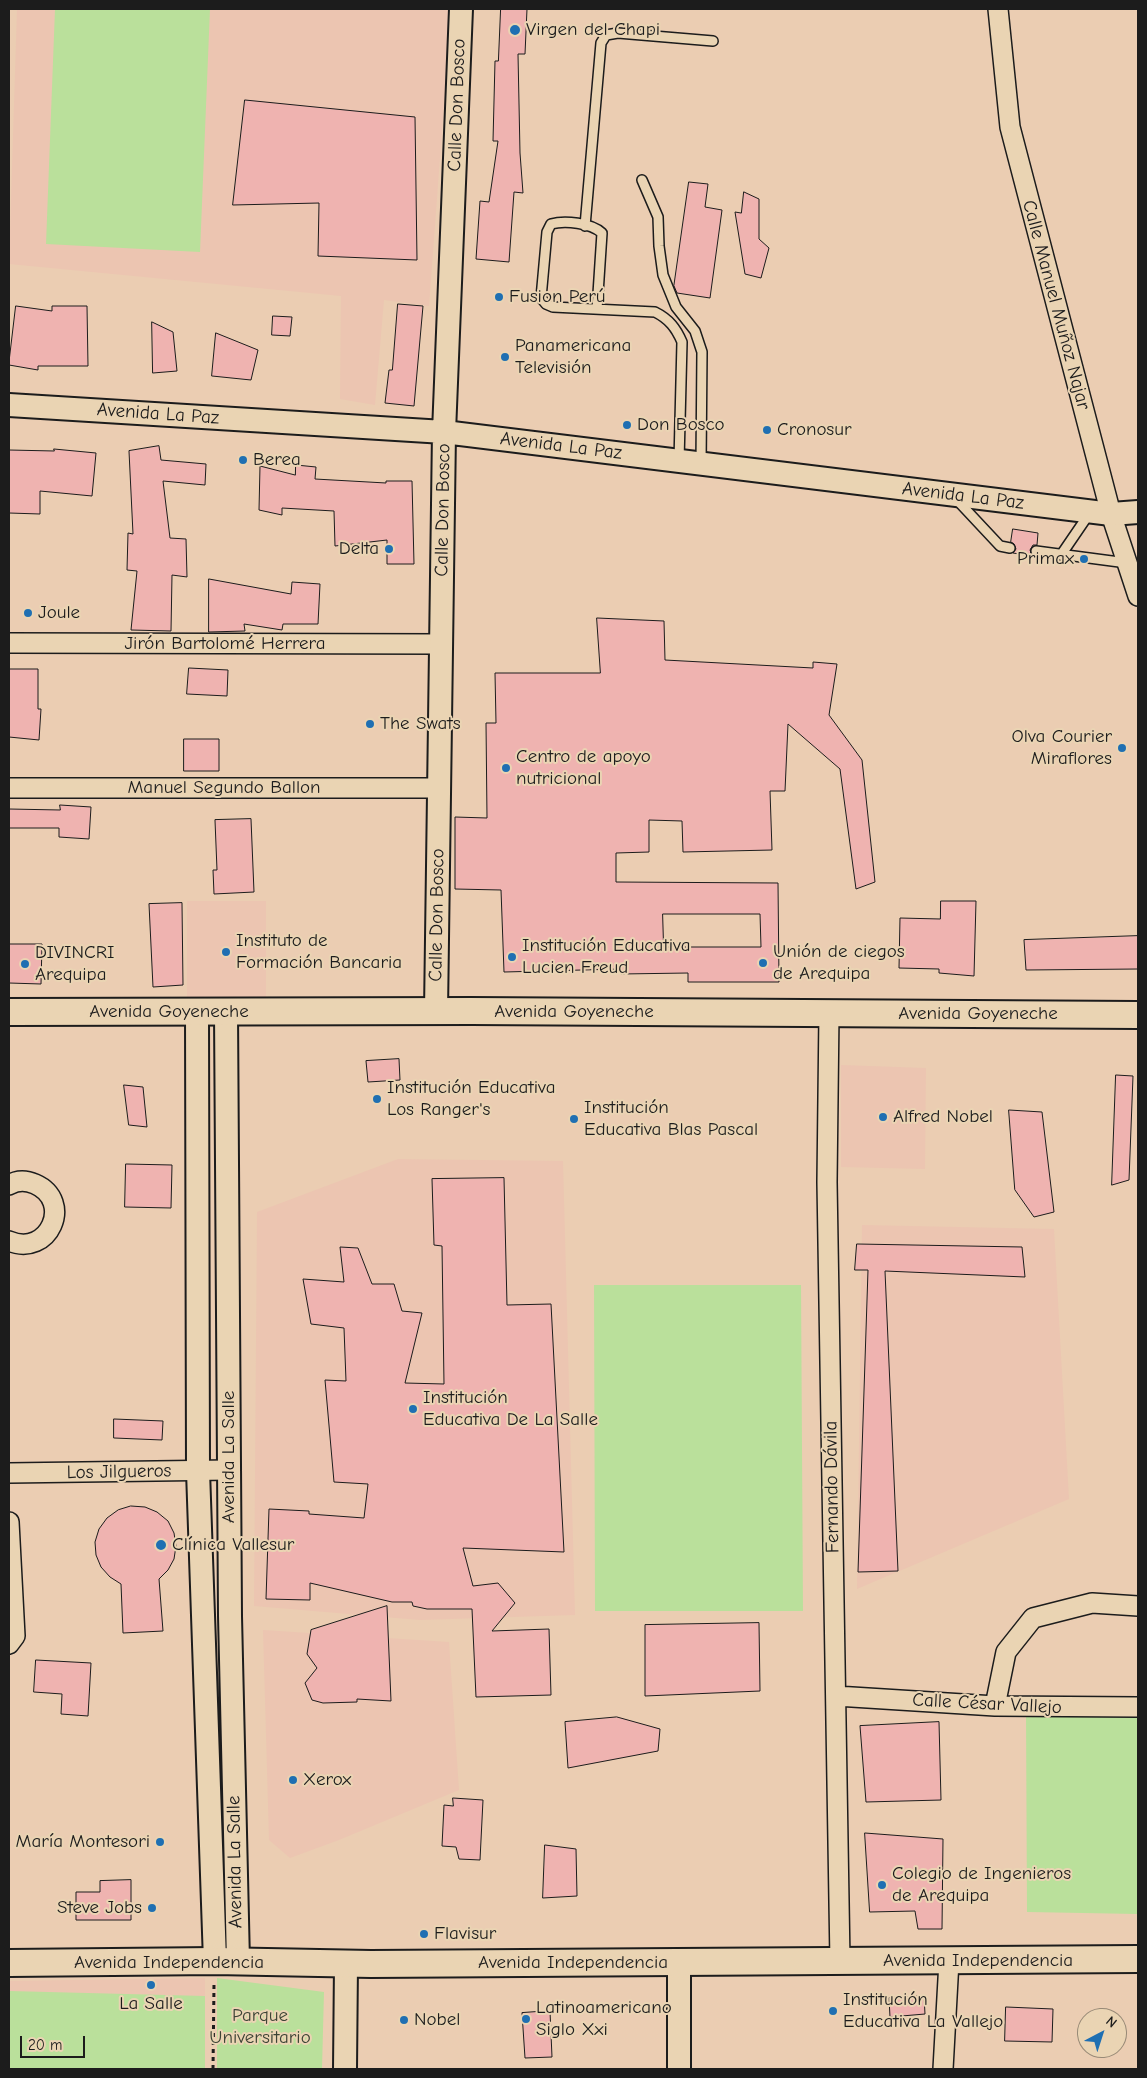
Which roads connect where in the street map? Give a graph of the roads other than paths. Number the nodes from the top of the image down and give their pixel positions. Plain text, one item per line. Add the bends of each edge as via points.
1 (461, 9) edge
2 (998, 9) edge
3 (713, 41) dead end
4 (642, 180) dead end
5 (585, 226) junction
6 (597, 309) junction
7 (9, 405) edge
8 (444, 432) junction
9 (679, 461) junction
10 (702, 464) junction
11 (953, 495) junction
12 (1138, 512) edge
13 (1101, 513) junction
14 (1010, 548) dead end
15 (1036, 551) dead end
16 (1061, 554) junction
17 (1127, 563) junction
18 (1138, 596) edge
19 (9, 643) edge
20 (441, 644) junction
21 (9, 788) edge
22 (439, 788) junction
23 (436, 1011) junction
24 (9, 1012) edge
25 (197, 1012) junction
26 (226, 1012) junction
27 (829, 1013) junction
28 (1138, 1015) edge
29 (9, 1184) edge
30 (9, 1241) edge
31 (229, 1470) junction
32 (198, 1471) junction
33 (9, 1473) edge
34 (9, 1522) edge
35 (1138, 1606) edge
36 (9, 1644) edge
37 (836, 1696) junction
38 (995, 1706) junction
39 (1138, 1707) edge
40 (210, 1804) junction
41 (234, 1804) junction
42 (1138, 1959) edge
43 (840, 1961) junction
44 (949, 1961) junction
45 (226, 1962) junction
46 (679, 1962) junction
47 (9, 1963) edge
48 (346, 1964) junction
49 (345, 2069) edge
50 (679, 2069) edge
51 (943, 2069) edge

1 - 8 street, Calle Don Bosco
2 - 13 street, Calle Manuel Muñoz Najar via 1010,127
3 - 5 lane via 618,33 606,35 601,43
4 - 10 lane via 658,218 663,275 676,307 695,331 702,352
5 - 6 lane via 602,233
5 - 6 lane via 551,224 547,232 541,298 553,307
6 - 9 lane via 655,312 676,329 682,342
7 - 8 street, Avenida La Paz
8 - 9 street, Avenida La Paz
8 - 20 street, Calle Don Bosco
9 - 10 street, Avenida La Paz
10 - 11 street, Avenida La Paz
11 - 13 street, Avenida La Paz
11 - 14 lane via 1000,546
12 - 13 street, Avenida La Paz
13 - 16 lane
13 - 17 street, Calle Manuel Muñoz Najar
15 - 16 lane
16 - 17 lane
17 - 18 street, Calle Manuel Muñoz Najar
19 - 20 street, Jirón Bartolomé Herrera
20 - 22 street, Calle Don Bosco
21 - 22 street, Manuel Segundo Ballon
22 - 23 street, Calle Don Bosco
23 - 26 main road, Avenida Goyeneche
23 - 27 main road, Avenida Goyeneche
24 - 25 main road, Avenida Goyeneche
25 - 26 main road, Avenida Goyeneche
25 - 32 street, Avenida La Salle
26 - 31 street, Avenida La Salle
27 - 28 main road, Avenida Goyeneche
27 - 37 street, Fernando Dávila via 827,1182
29 - 30 street via 21,1181 39,1186 51,1199 54,1216 52,1225 40,1239 24,1244
31 - 32 street, Los Jilgueros
31 - 41 street, Avenida La Salle
32 - 33 street, Los Jilgueros
32 - 40 street, Avenida La Salle
34 - 36 street via 15,1636
35 - 38 street via 1092,1603 1033,1618 1006,1652
37 - 38 street, Calle César Vallejo
37 - 43 street, Fernando Dávila
38 - 39 street, Calle César Vallejo
40 - 41 street
40 - 45 street, Avenida La Salle
41 - 45 street, Avenida La Salle
42 - 44 main road, Avenida Independencia
43 - 44 main road, Avenida Independencia
43 - 46 main road, Avenida Independencia
44 - 51 street
45 - 47 main road, Avenida Independencia
45 - 48 main road, Avenida Independencia
46 - 48 main road, Avenida Independencia
46 - 50 street
48 - 49 street

